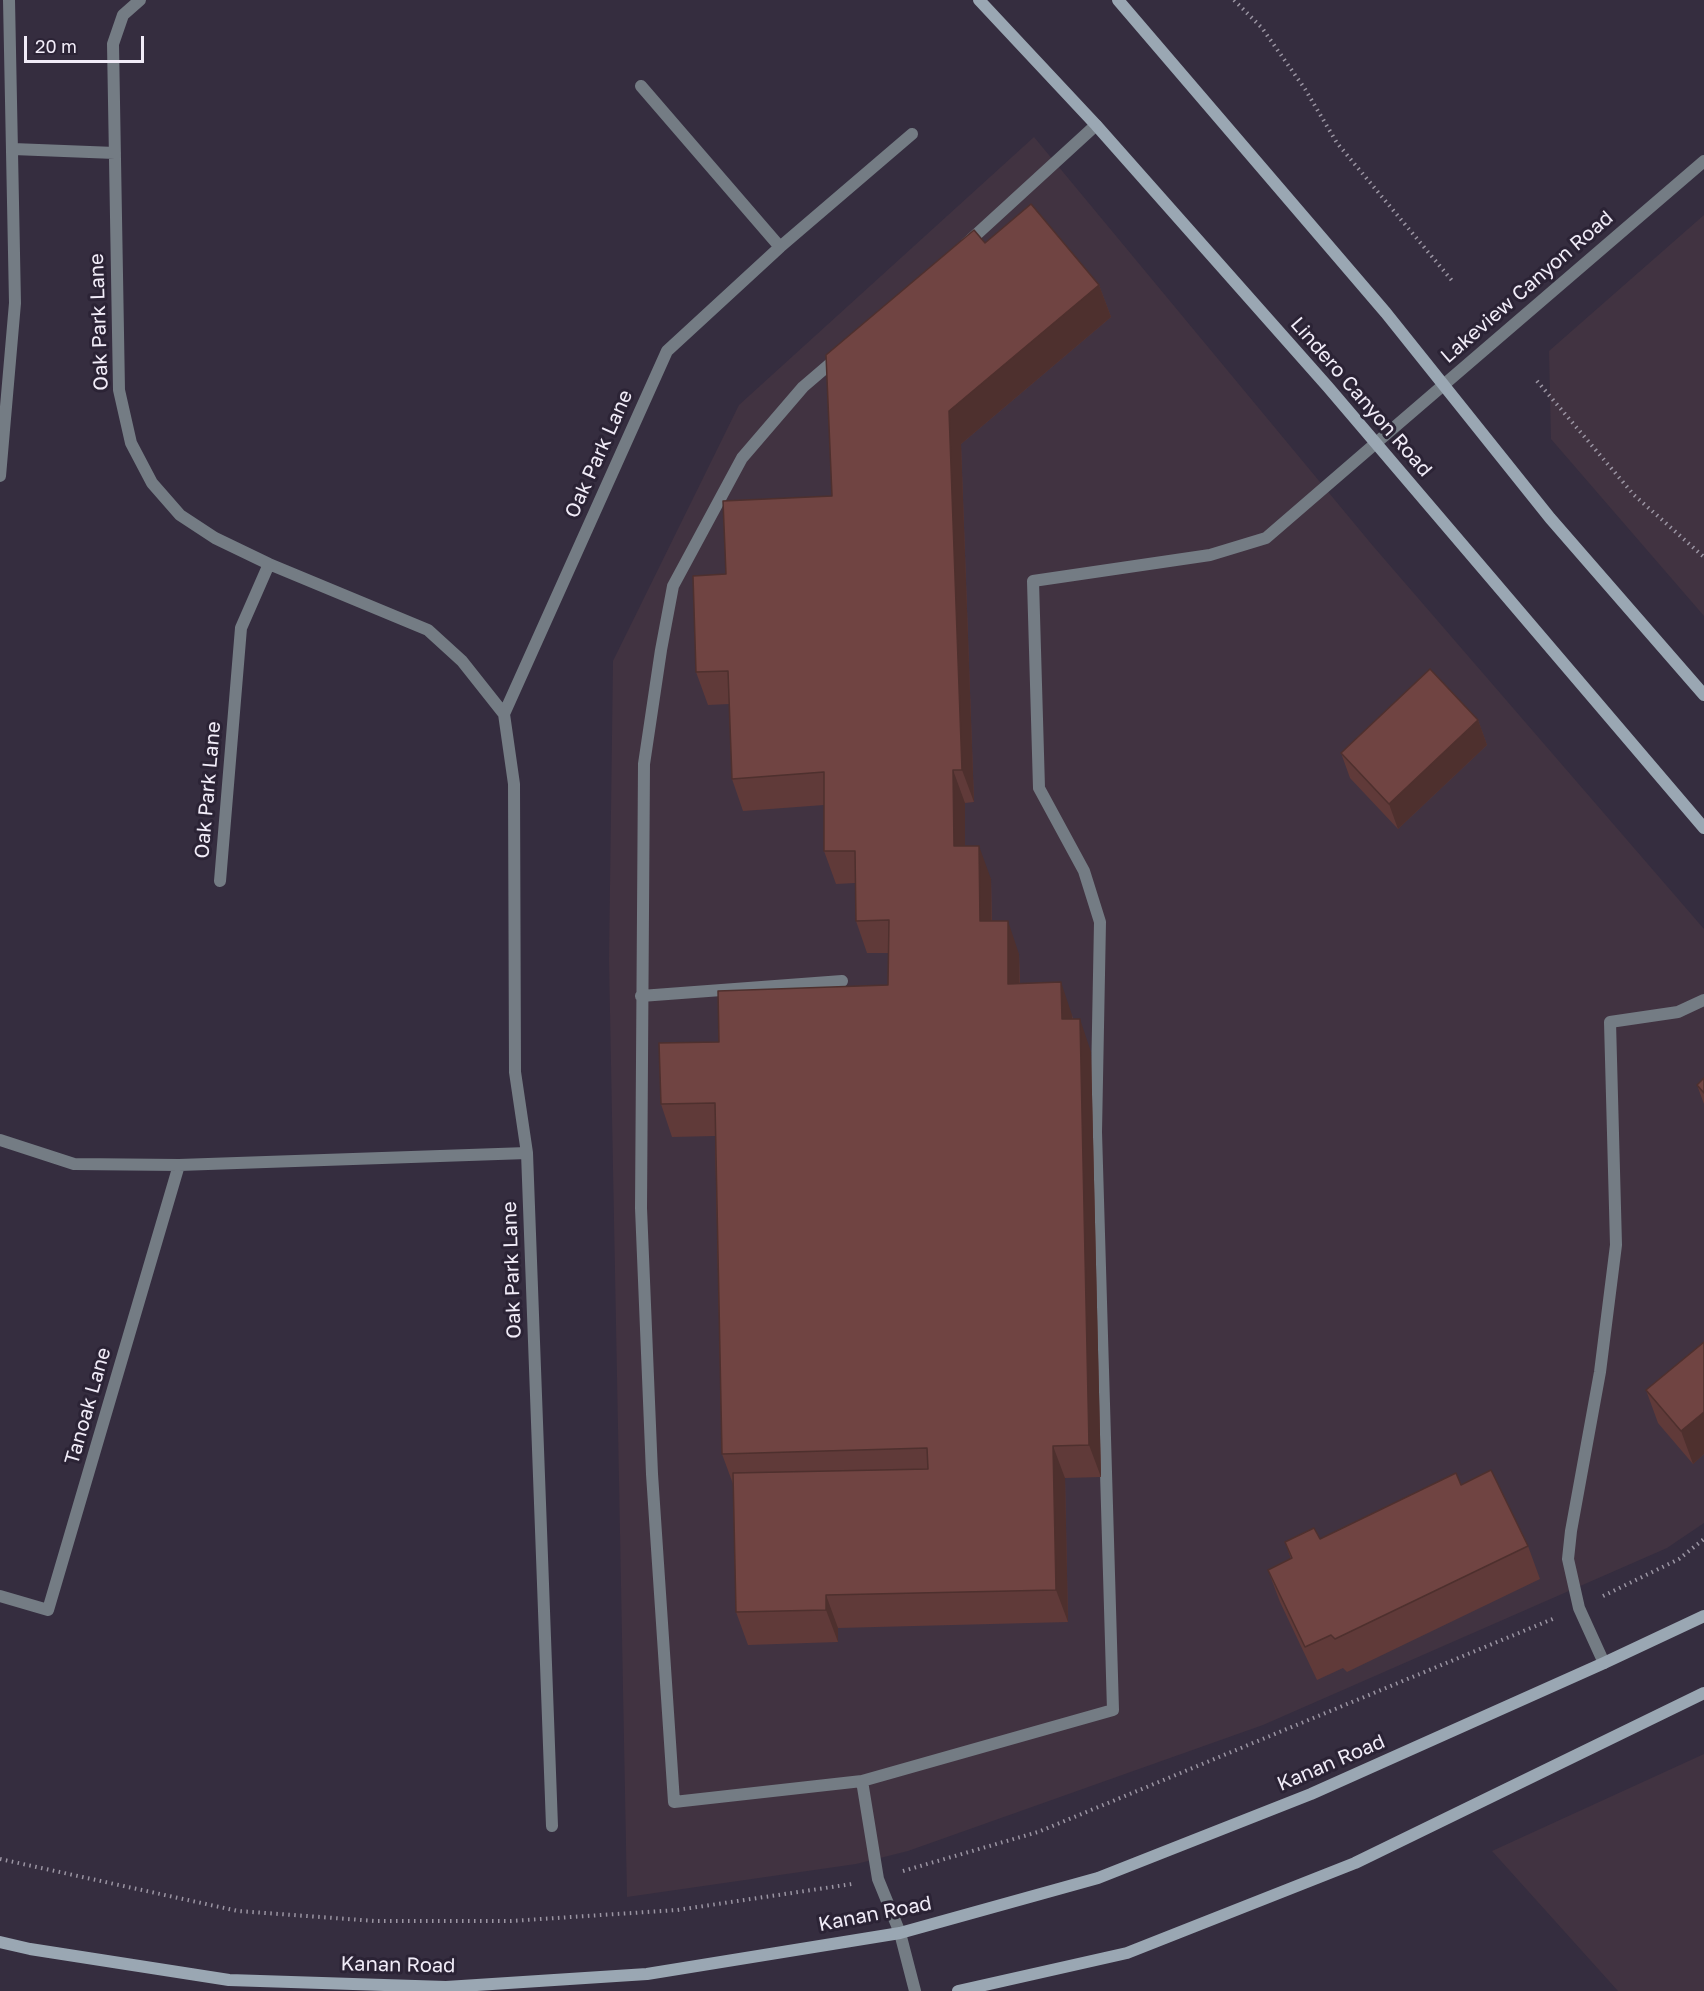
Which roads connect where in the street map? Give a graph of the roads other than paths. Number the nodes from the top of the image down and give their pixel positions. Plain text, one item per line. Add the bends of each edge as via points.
1 (9, 0) edge
2 (140, 0) edge
3 (980, 0) edge
4 (1118, 0) edge
5 (641, 86) dead end
6 (1096, 125) junction
7 (912, 134) dead end
8 (13, 149) junction
9 (115, 153) junction
10 (1704, 161) edge
11 (780, 247) junction
12 (958, 251) edge
13 (846, 349) edge
14 (1442, 386) junction
15 (1376, 443) junction
16 (1, 460) edge
17 (0, 476) edge
18 (269, 564) junction
19 (1704, 695) edge
20 (504, 714) junction
21 (1704, 828) edge
22 (220, 881) dead end
23 (842, 981) dead end
24 (641, 996) junction
25 (1704, 1000) edge
26 (0, 1140) edge
27 (527, 1153) junction
28 (179, 1165) junction
29 (0, 1596) edge
30 (1704, 1616) edge
31 (1604, 1663) junction
32 (1704, 1693) edge
33 (862, 1781) junction
34 (552, 1826) dead end
35 (900, 1933) junction
36 (0, 1942) edge
37 (915, 1991) edge
38 (958, 1991) edge

1 - 8 street
2 - 9 street, Oak Park Lane via 123,15 113,44
3 - 6 main road, Lindero Canyon Road
4 - 14 main road via 1386,314
5 - 11 street
6 - 12 street
6 - 15 main road, Lindero Canyon Road
7 - 11 street, Oak Park Lane
8 - 9 street
8 - 16 street via 15,303
9 - 18 street, Oak Park Lane via 119,390 131,443 152,483 180,515 215,538
10 - 14 street, Lakeview Canyon Road
11 - 20 street, Oak Park Lane via 666,351
13 - 24 street via 803,387 742,458 673,586 644,764
14 - 15 street, Lakeview Canyon Road
14 - 19 main road
15 - 21 main road, Lindero Canyon Road
15 - 33 street, Lakeview Canyon Road via 1266,538 1210,555 1033,581 1039,788 1084,872 1100,922 1096,1132 1113,1710
16 - 17 street
18 - 20 street, Oak Park Lane via 428,630 462,661
18 - 22 street, Oak Park Lane via 240,628
20 - 27 street, Oak Park Lane via 514,784 515,1072
23 - 24 street
24 - 33 street via 642,1243 652,1474 674,1802
25 - 31 street via 1678,1012 1610,1022 1616,1245 1600,1372 1568,1559 1579,1608
26 - 28 street via 74,1164
27 - 28 street
27 - 34 street, Oak Park Lane
28 - 29 street, Tanoak Lane via 48,1610
30 - 31 main road, Kanan Road
31 - 35 main road, Kanan Road via 1311,1794 1098,1878
32 - 38 main road via 1344,1867 1127,1953
33 - 35 street via 878,1879
35 - 36 main road, Kanan Road via 647,1974 446,1987 229,1980
35 - 37 street

